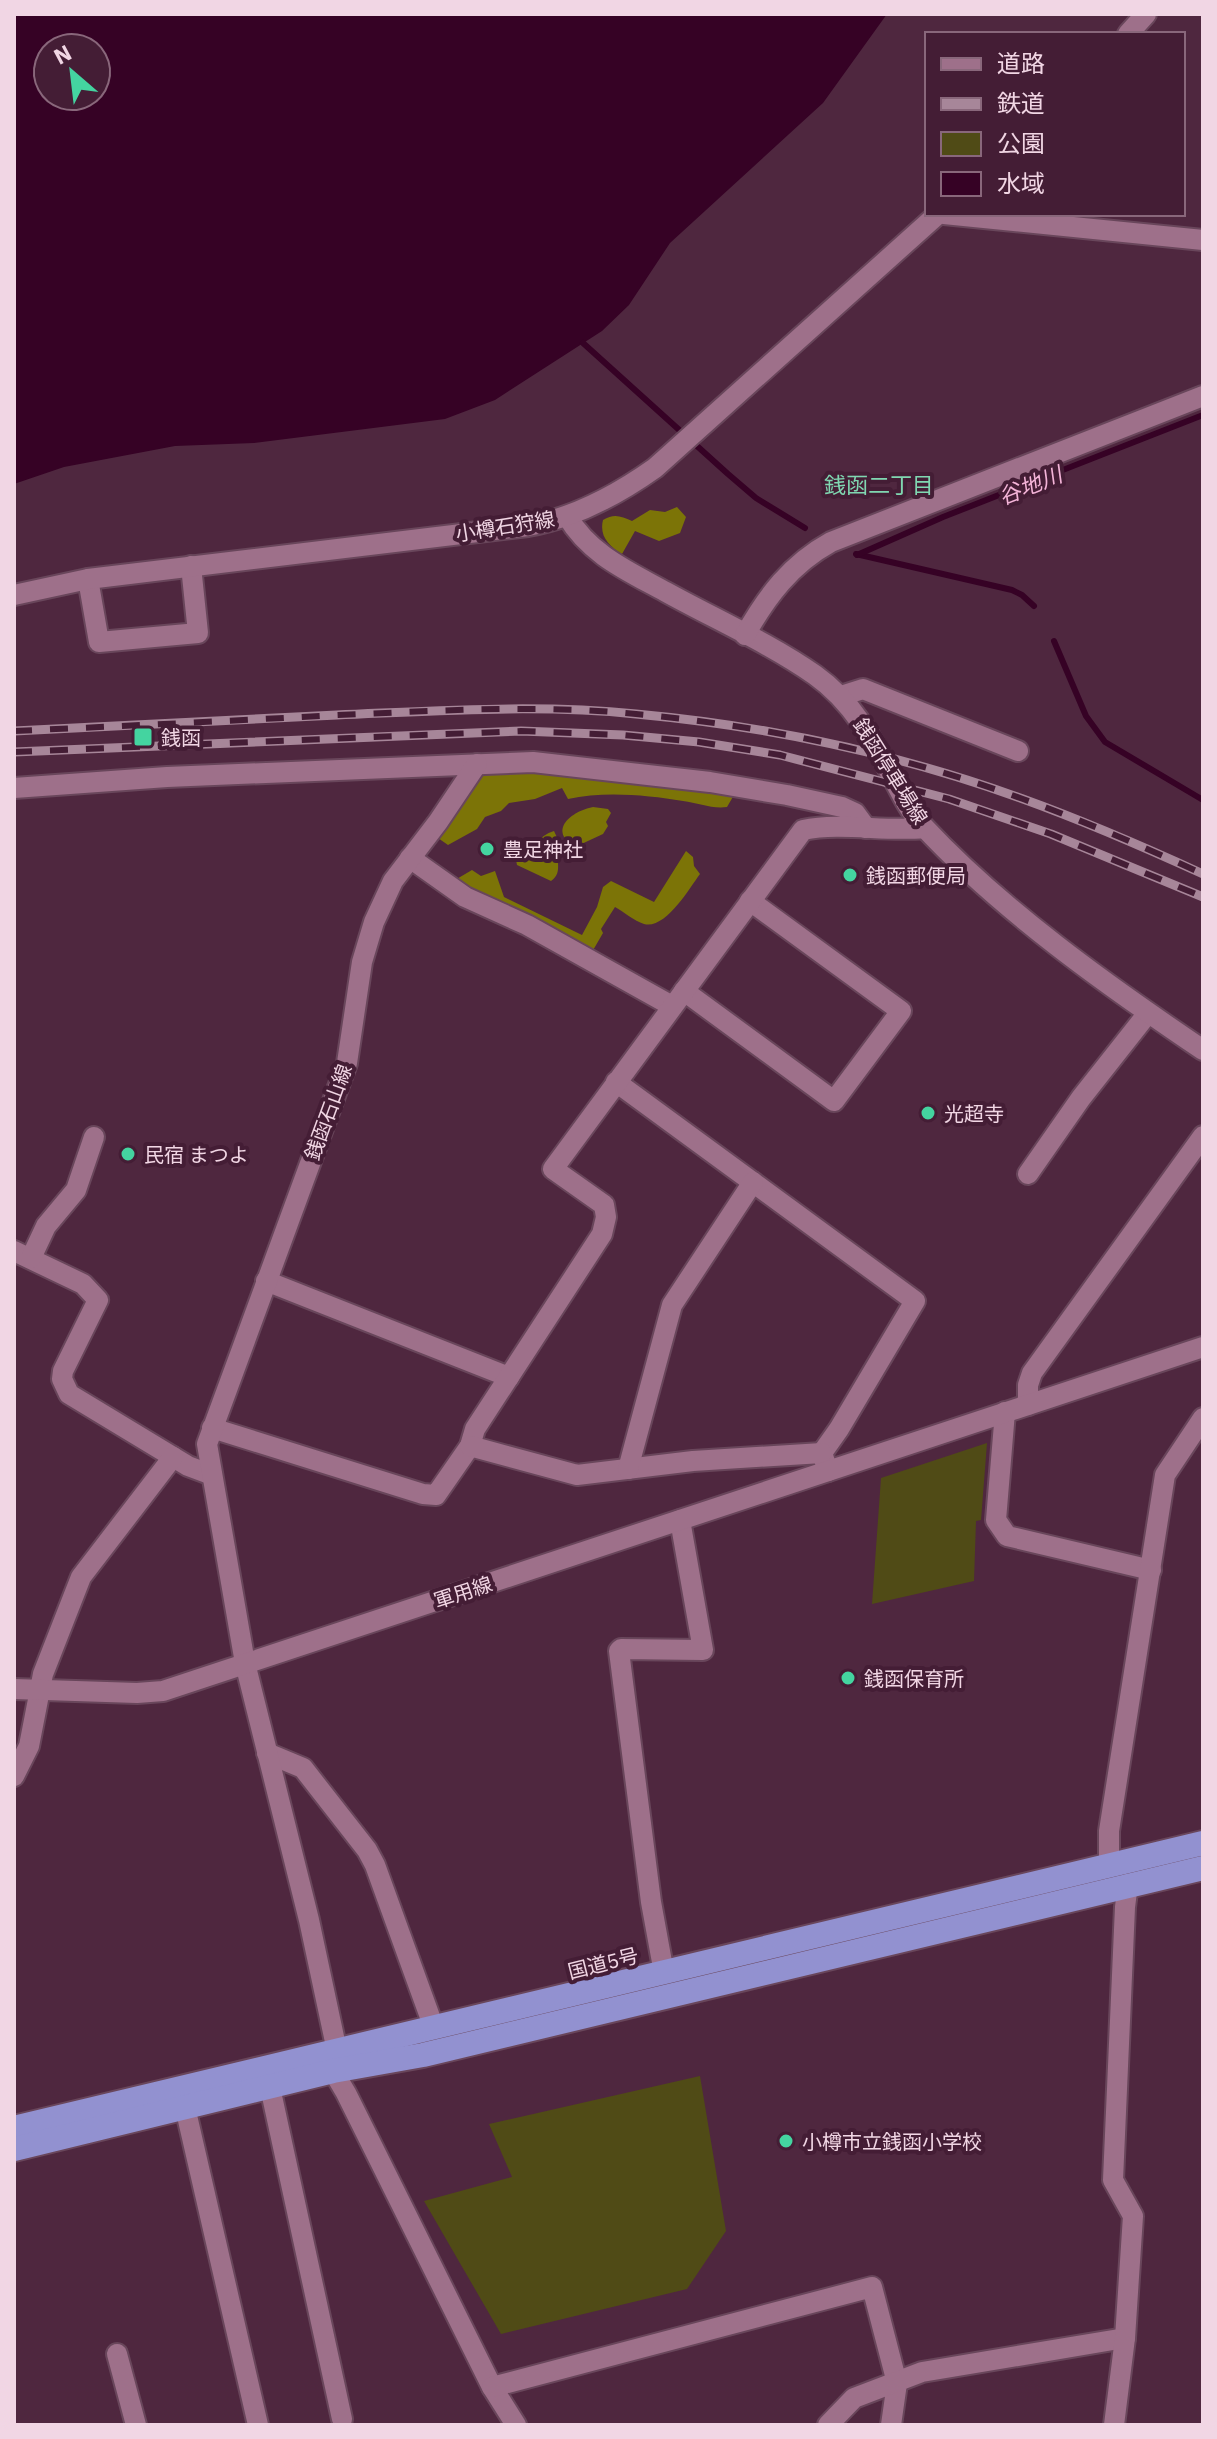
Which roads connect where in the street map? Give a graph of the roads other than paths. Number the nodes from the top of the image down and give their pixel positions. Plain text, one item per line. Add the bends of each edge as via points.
1 (1146, 14) edge
2 (1130, 32) edge
3 (936, 216) edge
4 (964, 216) edge
5 (1203, 240) edge
6 (1203, 396) edge
7 (567, 516) junction
8 (191, 566) junction
9 (88, 579) junction
10 (14, 595) edge
11 (745, 635) junction
12 (841, 696) junction
13 (1018, 751) dead end
14 (477, 764) junction
15 (14, 788) edge
16 (866, 828) junction
17 (924, 828) junction
18 (410, 858) junction
19 (750, 901) junction
20 (678, 998) junction
21 (1148, 1013) junction
22 (1203, 1050) edge
23 (616, 1082) junction
24 (1203, 1136) edge
25 (94, 1137) dead end
26 (1028, 1174) dead end
27 (753, 1182) junction
28 (22, 1254) edge
29 (266, 1281) junction
30 (1203, 1347) edge
31 (509, 1377) junction
32 (1028, 1405) junction
33 (1005, 1412) junction
34 (1203, 1418) edge
35 (212, 1428) junction
36 (470, 1446) junction
37 (173, 1457) junction
38 (825, 1462) junction
39 (628, 1469) junction
40 (212, 1475) junction
41 (680, 1520) junction
42 (1151, 1570) junction
43 (245, 1663) junction
44 (14, 1689) edge
45 (38, 1690) junction
46 (267, 1753) junction
47 (14, 1776) edge
48 (1203, 1843) edge
49 (1109, 1866) junction
50 (1203, 1868) edge
51 (1128, 1884) junction
52 (664, 1973) junction
53 (434, 2028) junction
54 (335, 2061) junction
55 (270, 2087) junction
56 (185, 2107) junction
57 (14, 2128) edge
58 (14, 2149) edge
59 (1125, 2338) junction
60 (117, 2354) dead end
61 (897, 2383) junction
62 (492, 2387) junction
63 (342, 2419) dead end
64 (136, 2425) edge
65 (258, 2425) edge
66 (516, 2425) edge
67 (828, 2425) edge
68 (891, 2425) edge
69 (1114, 2425) edge

1 - 2 street
3 - 7 street, 小樽石狩線 via 638,480
4 - 5 street
6 - 11 street via 831,542 779,583
7 - 8 street, 小樽石狩線 via 528,526
7 - 11 street, 銭函停車場線 via 607,560
8 - 9 street, 小樽石狩線
8 - 9 street via 198,633 99,642
9 - 10 street, 小樽石狩線
11 - 12 street, 銭函停車場線 via 806,669
12 - 13 street via 863,689
12 - 17 street, 銭函停車場線 via 867,729
14 - 15 street
14 - 16 street via 533,762 710,782 842,807 855,813
14 - 18 street, 銭函石山線
16 - 17 street
16 - 19 street via 803,830
17 - 21 street, 銭函停車場線 via 1012,908
18 - 20 street via 465,897
18 - 29 street, 銭函石山線 via 382,902 367,940 347,1063
19 - 20 street
19 - 20 street via 901,1011 834,1101
20 - 23 street
21 - 22 street, 銭函停車場線
21 - 26 street
23 - 27 street
23 - 31 street via 553,1169 604,1205 602,1234
24 - 32 street via 1032,1373
25 - 28 street via 76,1190
27 - 38 street via 915,1301
27 - 39 street via 672,1305
28 - 37 street via 83,1284 98,1300 63,1371 69,1394
29 - 31 street
29 - 35 street, 銭函石山線
30 - 32 street
31 - 36 street via 475,1429
32 - 33 street
33 - 38 street
33 - 42 street via 996,1520 1007,1536
34 - 42 street via 1165,1475
35 - 36 street via 436,1495
35 - 40 street, 銭函石山線 via 207,1444
36 - 39 street via 577,1475
37 - 40 street
37 - 45 street via 81,1577
38 - 39 street via 693,1461
38 - 41 street, 軍用線
40 - 43 street, 銭函石山線
41 - 43 street, 軍用線
41 - 52 street via 703,1650 619,1651
42 - 49 street via 1109,1831
43 - 45 street, 軍用線 via 150,1693
43 - 46 street, 銭函石山線
44 - 45 street
45 - 47 street via 29,1746
46 - 53 street via 303,1768 367,1850
46 - 54 street, 銭函石山線 via 309,1920
48 - 49 highway, 国道5号
49 - 52 highway, 国道5号
50 - 51 highway, 国道5号
51 - 54 highway, 国道5号 via 423,2055
51 - 59 street via 1113,2180 1133,2216
52 - 53 highway, 国道5号
53 - 54 highway, 国道5号
54 - 55 highway, 国道5号
54 - 57 highway, 国道5号
54 - 62 street, 銭函石山線
55 - 56 highway, 国道5号
55 - 63 street
56 - 58 highway, 国道5号
56 - 65 street
59 - 61 street via 922,2372
59 - 69 street
60 - 64 street
61 - 62 street via 872,2287
61 - 67 street via 854,2398
61 - 68 street
62 - 66 street, 銭函石山線

